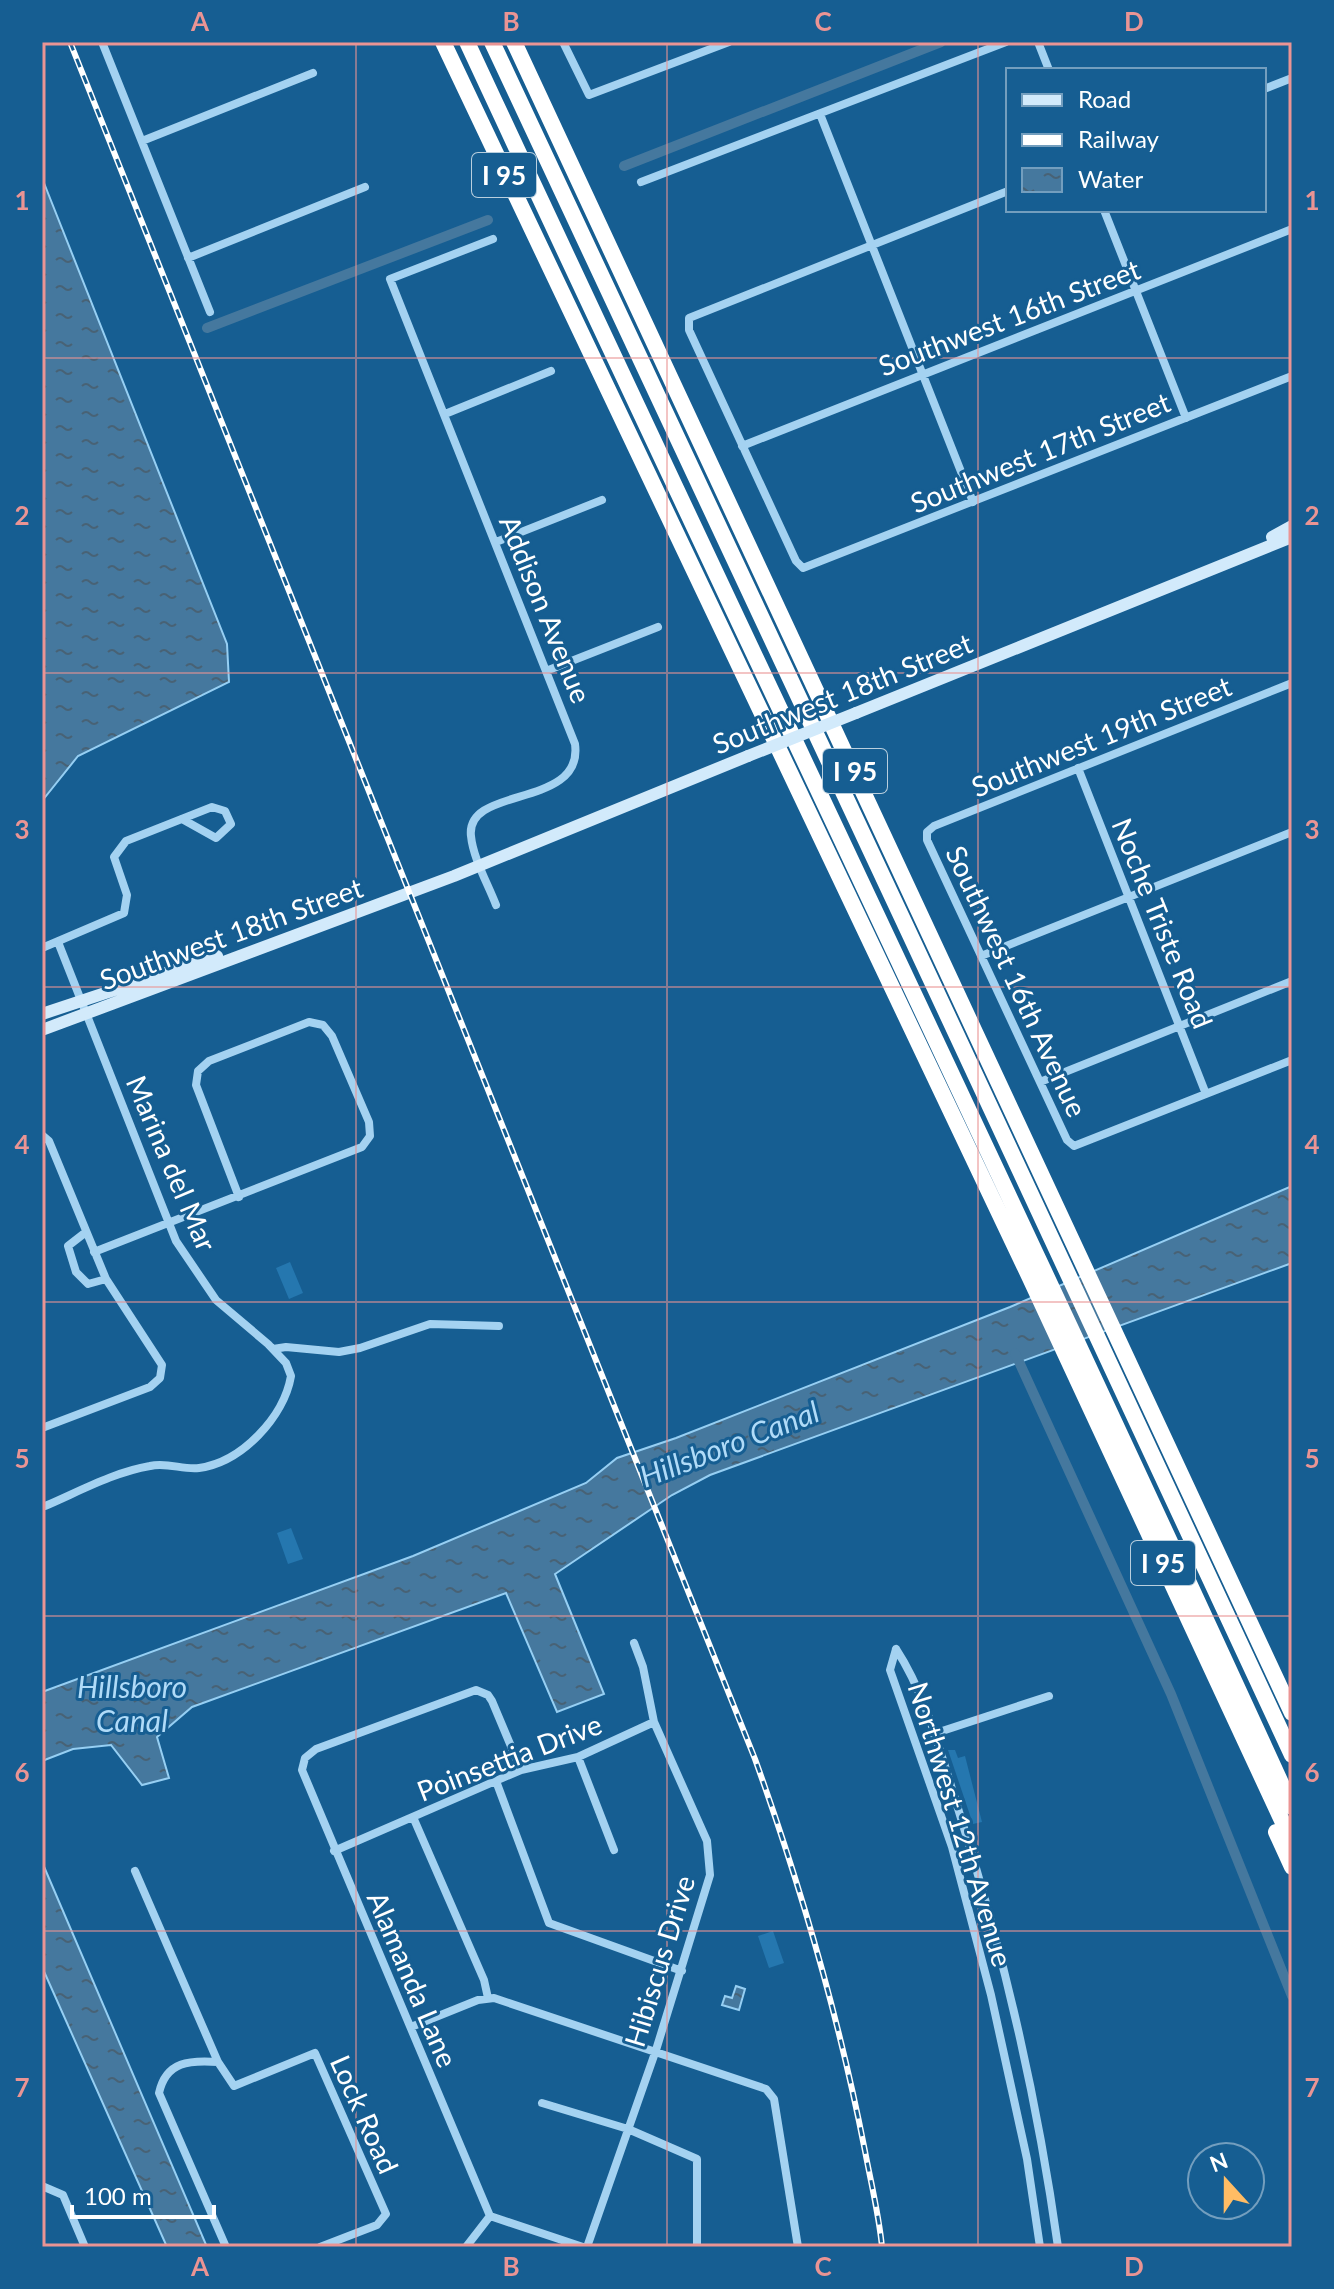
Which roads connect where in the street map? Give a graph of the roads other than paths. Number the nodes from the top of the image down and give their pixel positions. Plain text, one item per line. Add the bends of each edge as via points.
1 (102, 42) edge
2 (443, 42) edge
3 (467, 42) edge
4 (492, 42) edge
5 (501, 42) edge
6 (514, 42) edge
7 (563, 42) edge
8 (729, 42) edge
9 (1006, 42) edge
10 (1038, 42) edge
11 (1048, 68) edge
12 (313, 73) dead end
13 (1292, 78) edge
14 (1266, 88) edge
15 (820, 114) junction
16 (142, 141) junction
17 (574, 172) junction
18 (641, 182) dead end
19 (365, 187) dead end
20 (1006, 192) edge
21 (1105, 212) edge
22 (1292, 229) edge
23 (493, 239) dead end
24 (871, 245) junction
25 (188, 258) junction
26 (1136, 291) junction
27 (210, 312) dead end
28 (551, 371) dead end
29 (923, 375) junction
30 (1292, 376) edge
31 (445, 414) junction
32 (1186, 418) junction
33 (742, 446) junction
34 (602, 500) dead end
35 (973, 502) junction
36 (1292, 526) edge
37 (1292, 537) edge
38 (496, 542) junction
39 (1220, 565) junction
40 (658, 627) dead end
41 (546, 671) junction
42 (1292, 684) edge
43 (1078, 768) junction
44 (182, 819) junction
45 (927, 832) joint
46 (1292, 832) edge
47 (480, 862) junction
48 (1129, 897) junction
49 (496, 905) dead end
50 (58, 942) junction
51 (42, 948) edge
52 (981, 956) junction
53 (1292, 981) edge
54 (80, 999) junction
55 (85, 1013) junction
56 (42, 1014) edge
57 (1180, 1026) junction
58 (42, 1030) edge
59 (1292, 1060) edge
60 (1040, 1082) junction
61 (1206, 1094) junction
62 (42, 1135) edge
63 (239, 1197) junction
64 (168, 1222) junction
65 (86, 1232) junction
66 (94, 1252) junction
67 (1074, 1260) junction
68 (1038, 1275) junction
69 (106, 1279) junction
70 (499, 1326) dead end
71 (1113, 1344) junction
72 (273, 1349) junction
73 (42, 1428) edge
74 (45, 1506) dead end
75 (634, 1643) dead end
76 (1049, 1696) dead end
77 (1292, 1713) edge
78 (654, 1722) junction
79 (933, 1734) junction
80 (1292, 1755) edge
81 (578, 1757) junction
82 (1257, 1765) junction
83 (521, 1770) junction
84 (496, 1781) junction
85 (1292, 1807) edge
86 (413, 1817) junction
87 (1292, 1842) edge
88 (614, 1850) dead end
89 (334, 1851) junction
90 (1292, 1867) edge
91 (135, 1871) dead end
92 (682, 1971) junction
93 (488, 1998) junction
94 (411, 2027) junction
95 (1021, 2040) junction
96 (1003, 2043) junction
97 (656, 2050) junction
98 (218, 2062) junction
99 (542, 2103) dead end
100 (628, 2129) junction
101 (42, 2186) edge
102 (490, 2216) junction
103 (85, 2247) edge
104 (226, 2247) edge
105 (320, 2247) edge
106 (466, 2247) edge
107 (585, 2247) edge
108 (697, 2247) edge
109 (798, 2247) edge
110 (1040, 2247) edge
111 (1058, 2247) edge

1 - 16 street
2 - 68 highway, I 95 via 572,321
3 - 68 highway
4 - 67 highway via 816,741
5 - 17 highway
6 - 17 highway, I 95
7 - 8 street via 589,95
9 - 15 street
10 - 11 street
12 - 16 street
13 - 14 street
15 - 18 street
15 - 24 street
16 - 25 street
17 - 67 highway, I 95
19 - 25 street
20 - 24 street
21 - 26 street
22 - 26 street, Southwest 16th Street
23 - 31 street, Addison Avenue via 390,279
24 - 29 street
24 - 33 street via 689,318 689,330
25 - 27 street
26 - 29 street, Southwest 16th Street
26 - 32 street
28 - 31 street
29 - 33 street, Southwest 16th Street
29 - 35 street
30 - 32 street, Southwest 17th Street
31 - 38 street, Addison Avenue
32 - 35 street, Southwest 17th Street
33 - 35 street, Southwest 17th Street via 803,568
34 - 38 street
36 - 39 main road, Southwest 18th Street
37 - 39 main road, Southwest 18th Street
38 - 41 street, Addison Avenue
39 - 47 main road, Southwest 18th Street, bridge
40 - 41 street
41 - 47 street, Addison Avenue via 572,735 575,763 556,783 478,814 471,836
42 - 43 street, Southwest 19th Street
43 - 45 street, Southwest 19th Street
43 - 48 street, Noche Triste Road
44 - 44 street via 216,838 231,824 220,808
44 - 50 street via 126,841 116,851 127,895 124,913
45 - 52 street, Southwest 16th Avenue
46 - 48 street
47 - 49 street, Addison Avenue
47 - 54 main road, Southwest 18th Street
47 - 55 main road, Southwest 18th Street
48 - 52 street
48 - 57 street, Noche Triste Road
50 - 51 street
50 - 54 street
52 - 60 street, Southwest 16th Avenue
53 - 57 street
54 - 55 street, Marina del Mar
54 - 56 main road, Southwest 18th Street
55 - 58 main road, Southwest 18th Street
55 - 64 street, Marina del Mar
57 - 60 street
57 - 61 street, Noche Triste Road
59 - 61 street
60 - 61 street, Southwest 16th Avenue via 1074,1146
62 - 65 street
63 - 63 street via 357,1151 367,1142 369,1122 323,1025 309,1022 209,1061 198,1071 196,1085
63 - 64 street
64 - 66 street
64 - 72 street, Marina del Mar via 189,1264 216,1300
65 - 66 street
65 - 69 street via 68,1246 73,1264 81,1281
66 - 69 street
67 - 71 highway, I 95
68 - 82 highway, I 95 via 1069,1362
68 - 85 highway via 1086,1355
69 - 73 street via 160,1358 160,1378 150,1387
70 - 72 street via 430,1324 339,1352
71 - 77 highway, I 95
71 - 80 highway
72 - 74 street, Marina del Mar via 291,1376 282,1405 264,1430 215,1465 144,1467
75 - 78 street, Hibiscus Drive
76 - 79 street
78 - 81 street, Poinsettia Drive
78 - 92 street, Hibiscus Drive via 710,1850 710,1875
79 - 95 street, Northwest 12th Avenue via 969,1842
79 - 96 street, Northwest 12th Avenue via 896,1649 890,1670 952,1847
81 - 83 street, Poinsettia Drive
81 - 88 street
82 - 87 highway, I 95
82 - 90 highway via 1274,1828
83 - 84 street, Poinsettia Drive
83 - 89 street, Alamanda Lane via 492,1701 476,1690 316,1749 305,1758 303,1777
84 - 86 street, Poinsettia Drive
84 - 92 street via 549,1923
86 - 89 street, Poinsettia Drive
86 - 93 street
89 - 94 street, Alamanda Lane
91 - 98 street
92 - 97 street, Hibiscus Drive
93 - 94 street
93 - 97 street
94 - 102 street, Alamanda Lane
95 - 96 street
95 - 111 street, Northwest 12th Avenue
96 - 110 street, Northwest 12th Avenue
97 - 100 street, Hibiscus Drive
97 - 109 street via 770,2093
98 - 104 street via 190,2060 172,2068 162,2078 159,2093
98 - 105 street, Lock Road via 234,2086 315,2053 386,2214 377,2225
99 - 100 street
100 - 107 street, Hibiscus Drive
100 - 108 street via 697,2159
101 - 103 street via 63,2195
102 - 106 street
102 - 107 street

